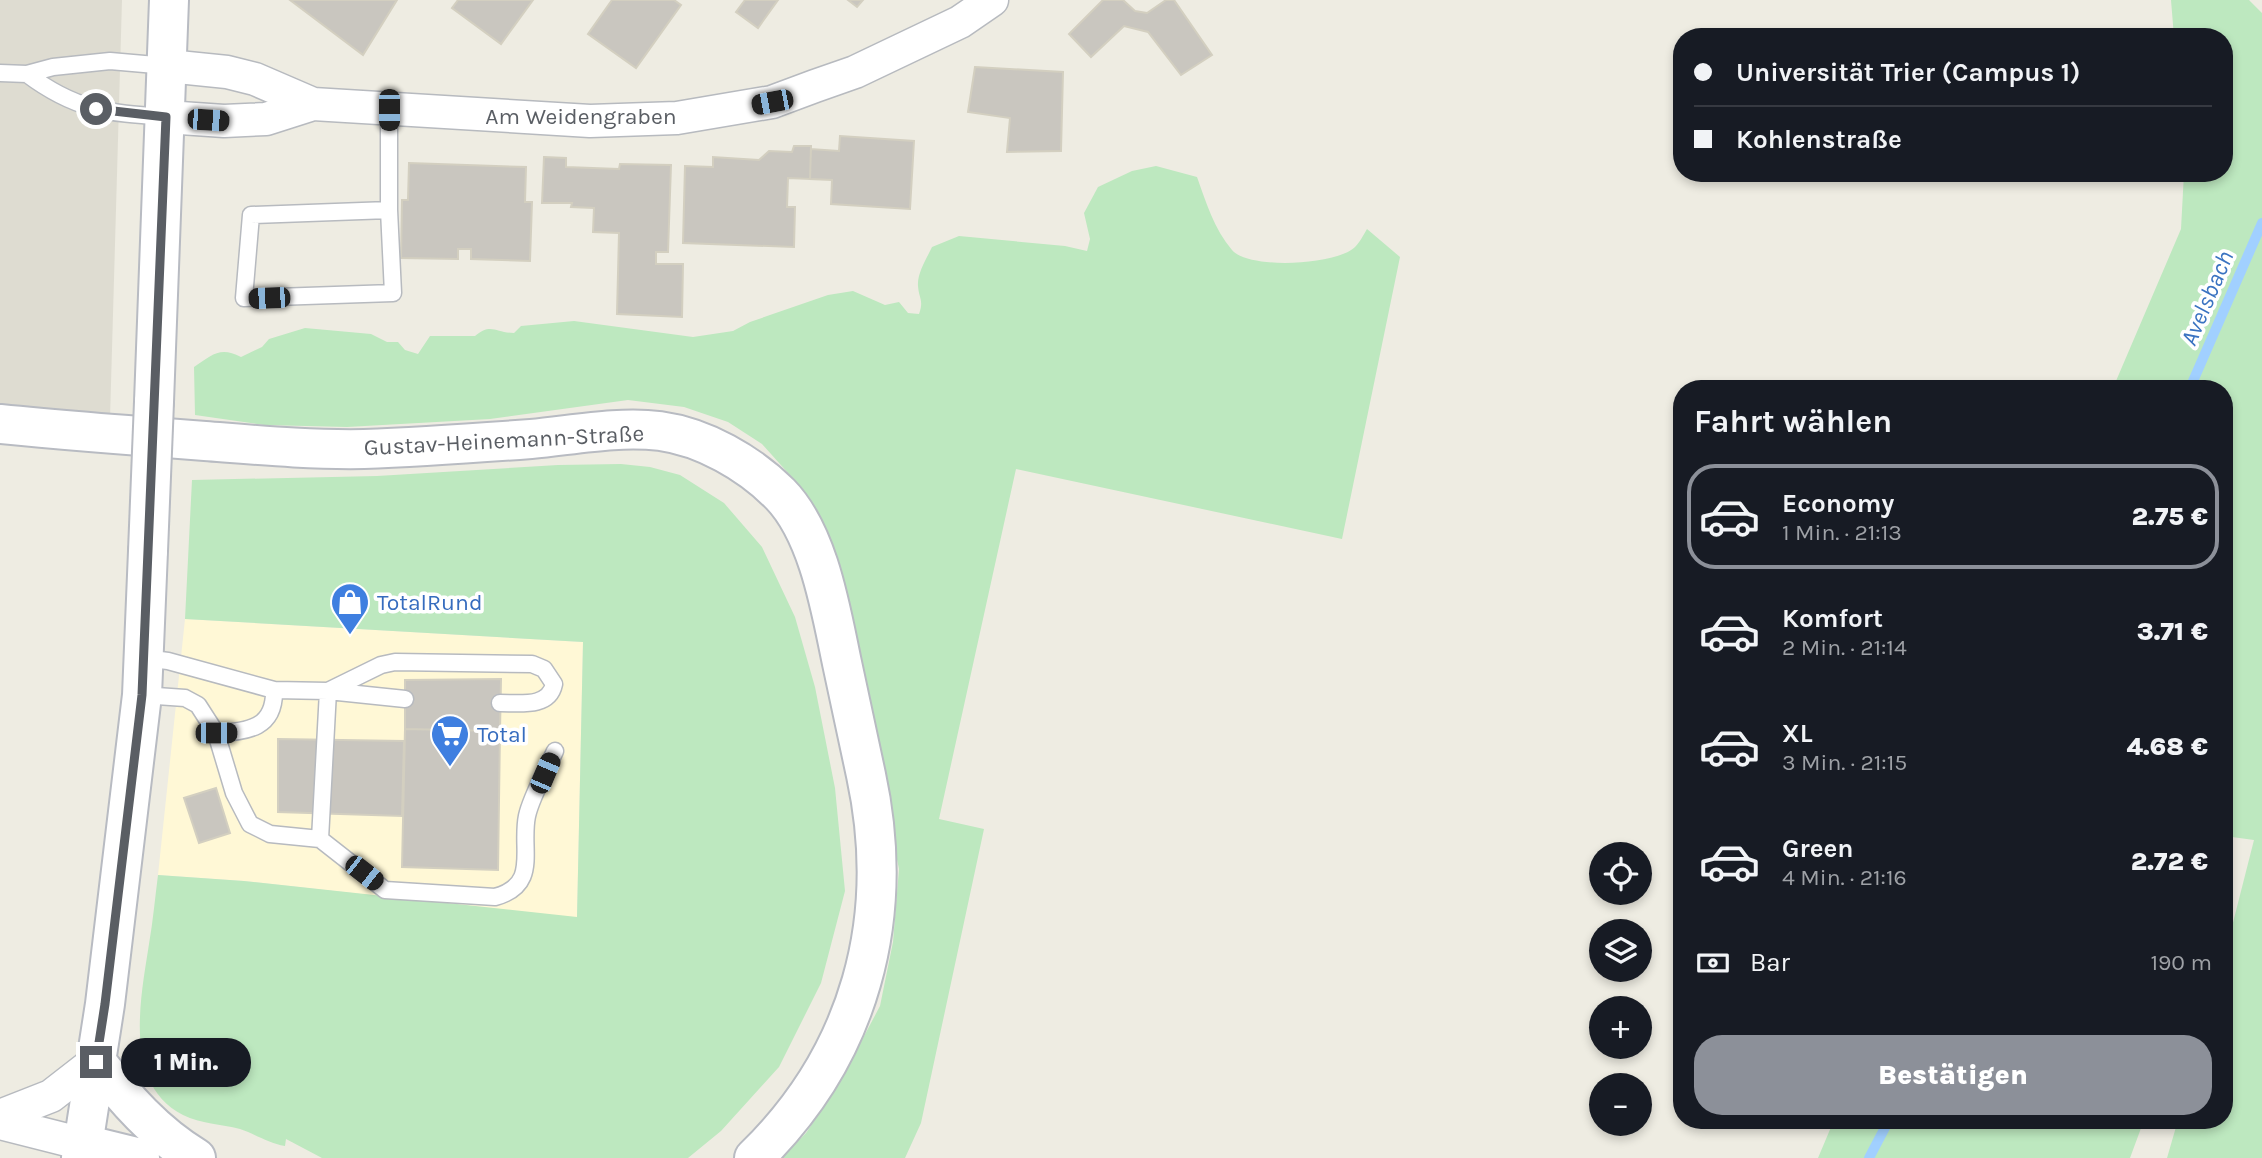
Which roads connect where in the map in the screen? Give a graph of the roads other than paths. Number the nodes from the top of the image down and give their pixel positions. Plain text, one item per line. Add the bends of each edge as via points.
1 (169, 0) edge
2 (992, 0) edge
3 (167, 66) junction
4 (0, 73) edge
5 (27, 74) junction
6 (313, 104) junction
7 (389, 110) junction
8 (166, 117) junction
9 (389, 210) junction
10 (0, 424) edge
11 (143, 677) junction
12 (274, 690) junction
13 (328, 691) junction
14 (405, 699) dead end
15 (500, 703) dead end
16 (216, 733) junction
17 (555, 751) dead end
18 (320, 839) junction
19 (96, 1062) junction
20 (0, 1116) edge
21 (0, 1123) edge
22 (82, 1151) edge
23 (140, 1158) edge
24 (196, 1158) edge
25 (754, 1158) edge

1 - 3 main road
2 - 7 street, Am Weidengraben via 960,22 855,72 772,102 724,112 590,121
3 - 5 lane via 97,62
3 - 6 street, Am Weidengraben via 227,72
3 - 8 main road
4 - 5 lane
5 - 8 lane via 72,102
6 - 7 street, Am Weidengraben
6 - 8 street, Am Weidengraben via 266,120
7 - 9 lane
8 - 11 main road, bridge
9 - 9 lane via 393,293 244,298 251,215
10 - 25 main road, Gustav-Heinemann-Straße via 359,449 601,430 662,432 723,453 782,496 808,539 833,619 868,783 877,890 869,960 844,1034 819,1079
11 - 12 lane via 167,661
11 - 16 lane via 198,705
11 - 19 main road
12 - 13 lane
12 - 16 lane via 275,705 265,722 239,733
13 - 14 lane
13 - 15 lane via 395,662 533,664 544,669 554,684 541,702
13 - 18 lane
16 - 18 lane via 234,793 250,824 270,834
17 - 18 lane via 527,816 526,866 509,893 495,897 385,890
19 - 20 street via 51,1096
19 - 22 main road
19 - 24 main road via 144,1118
21 - 22 street
22 - 23 main road

